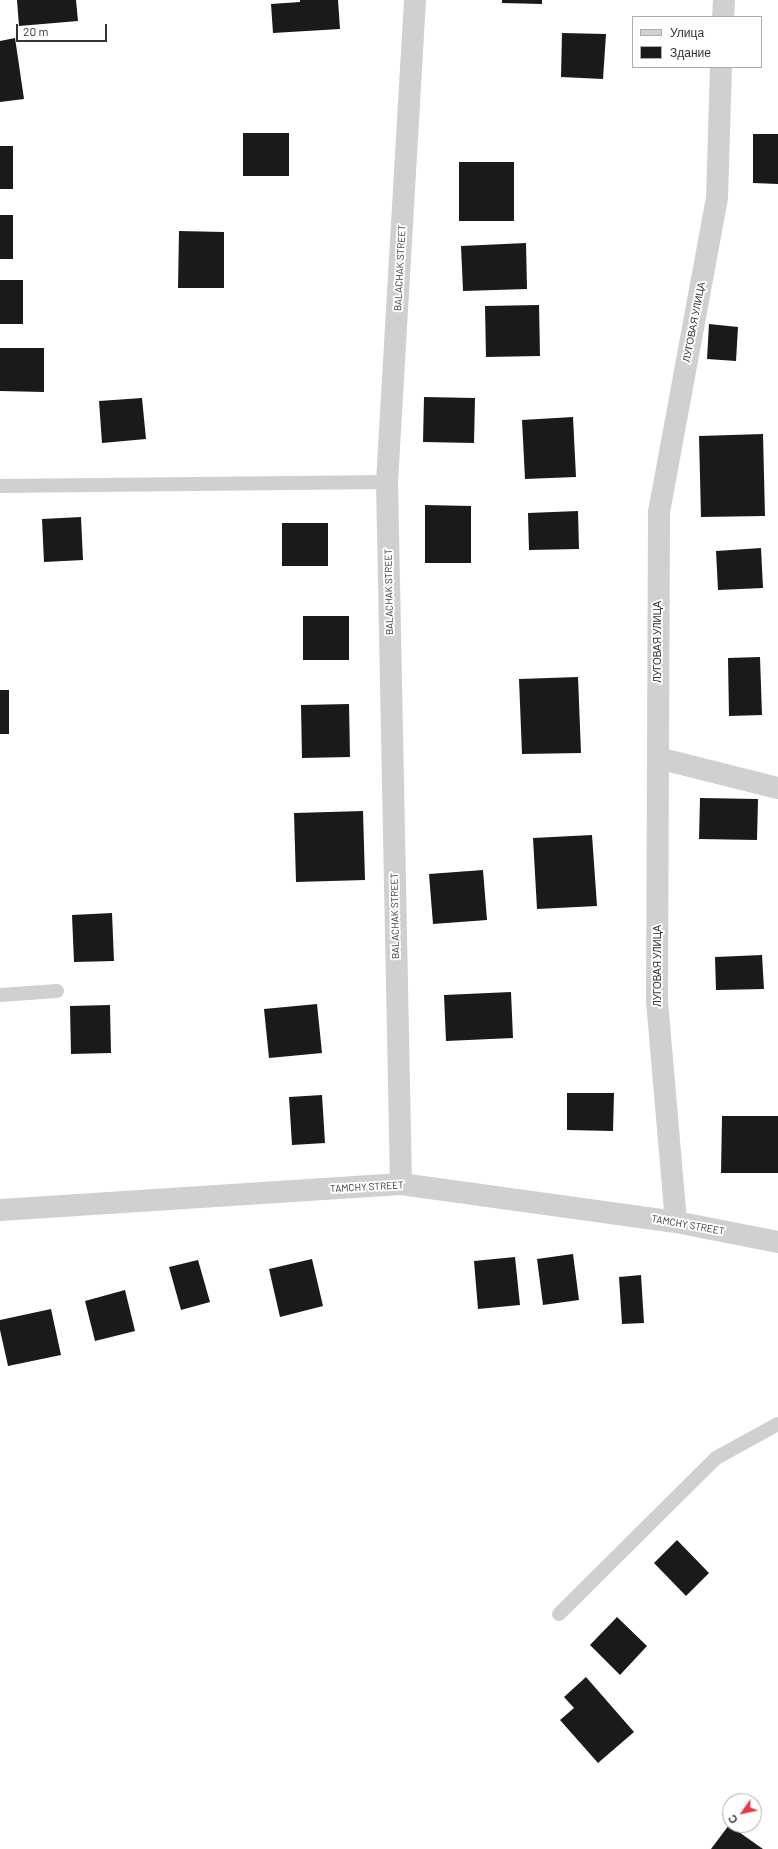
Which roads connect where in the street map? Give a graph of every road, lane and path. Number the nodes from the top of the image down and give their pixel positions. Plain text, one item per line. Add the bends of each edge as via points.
1 (415, 0) edge
2 (724, 0) edge
3 (723, 16) edge
4 (722, 68) edge
5 (387, 482) junction
6 (0, 486) edge
7 (658, 758) junction
8 (778, 788) edge
9 (57, 991) dead end
10 (0, 995) edge
11 (400, 1184) junction
12 (0, 1210) edge
13 (676, 1222) junction
14 (778, 1242) edge
15 (778, 1424) edge
16 (559, 1614) dead end

1 - 5 street, BALACHAK STREET
2 - 3 street
4 - 7 street, ЛУГОВАЯ УЛИЦА via 717,198 658,512
5 - 6 lane
5 - 11 street, BALACHAK STREET
7 - 8 street
7 - 13 street, ЛУГОВАЯ УЛИЦА via 657,1001
9 - 10 lane
11 - 12 street, TAMCHY STREET
11 - 13 street, TAMCHY STREET
13 - 14 street, TAMCHY STREET
15 - 16 lane via 716,1458

